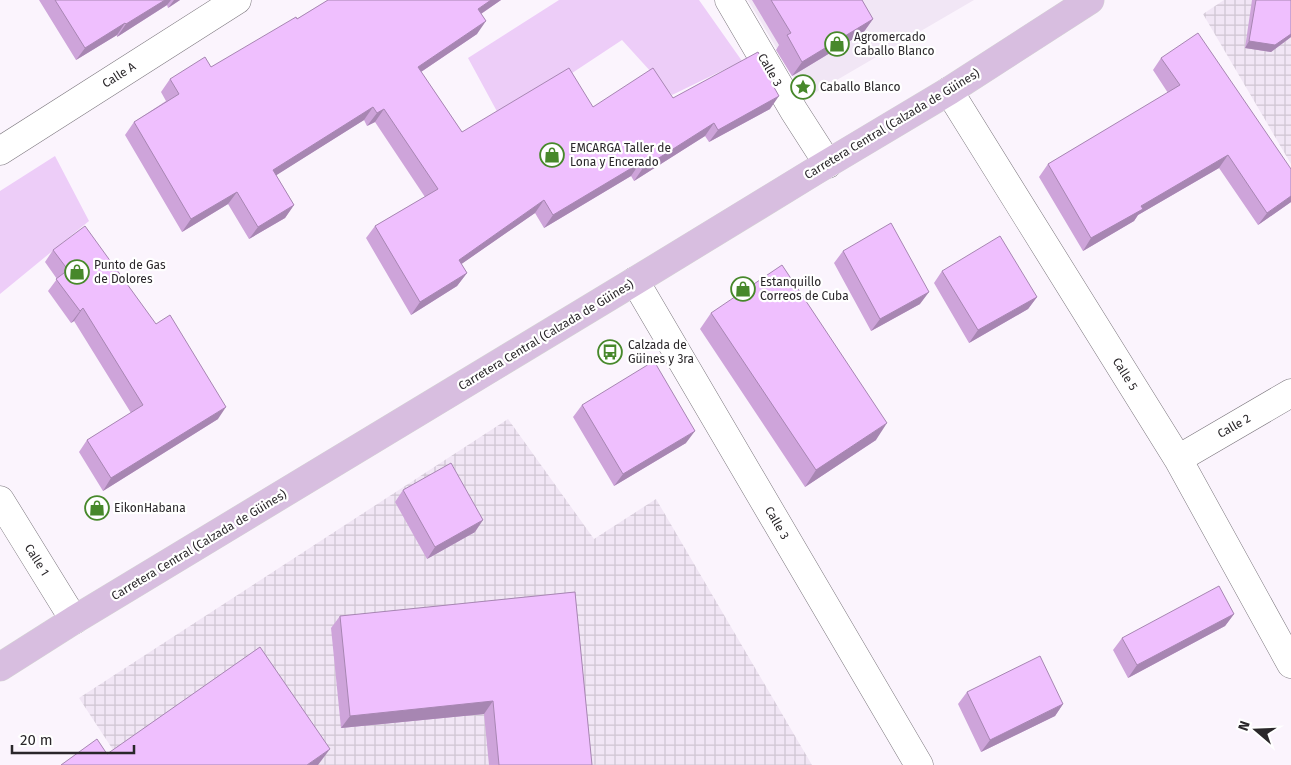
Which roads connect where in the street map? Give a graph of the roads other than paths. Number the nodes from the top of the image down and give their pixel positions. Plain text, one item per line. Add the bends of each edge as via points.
1 (237, 0) edge
2 (729, 0) edge
3 (1090, 0) edge
4 (949, 91) junction
5 (0, 151) edge
6 (828, 164) junction
7 (635, 281) junction
8 (1291, 393) edge
9 (1178, 459) junction
10 (0, 500) edge
11 (74, 620) junction
12 (1291, 664) edge
13 (0, 667) edge
14 (919, 765) edge

1 - 5 street, Calle A
2 - 6 street, Calle 3
3 - 4 main road, Carretera Central (Calzada de Güines)
4 - 6 main road, Carretera Central (Calzada de Güines)
4 - 9 street, Calle 5
6 - 7 main road, Carretera Central (Calzada de Güines)
7 - 11 main road, Carretera Central (Calzada de Güines)
7 - 14 street, Calle 3
8 - 9 street, Calle 2
9 - 12 street, Calle 5
10 - 11 street, Calle 1
11 - 13 main road, Carretera Central (Calzada de Güines)

